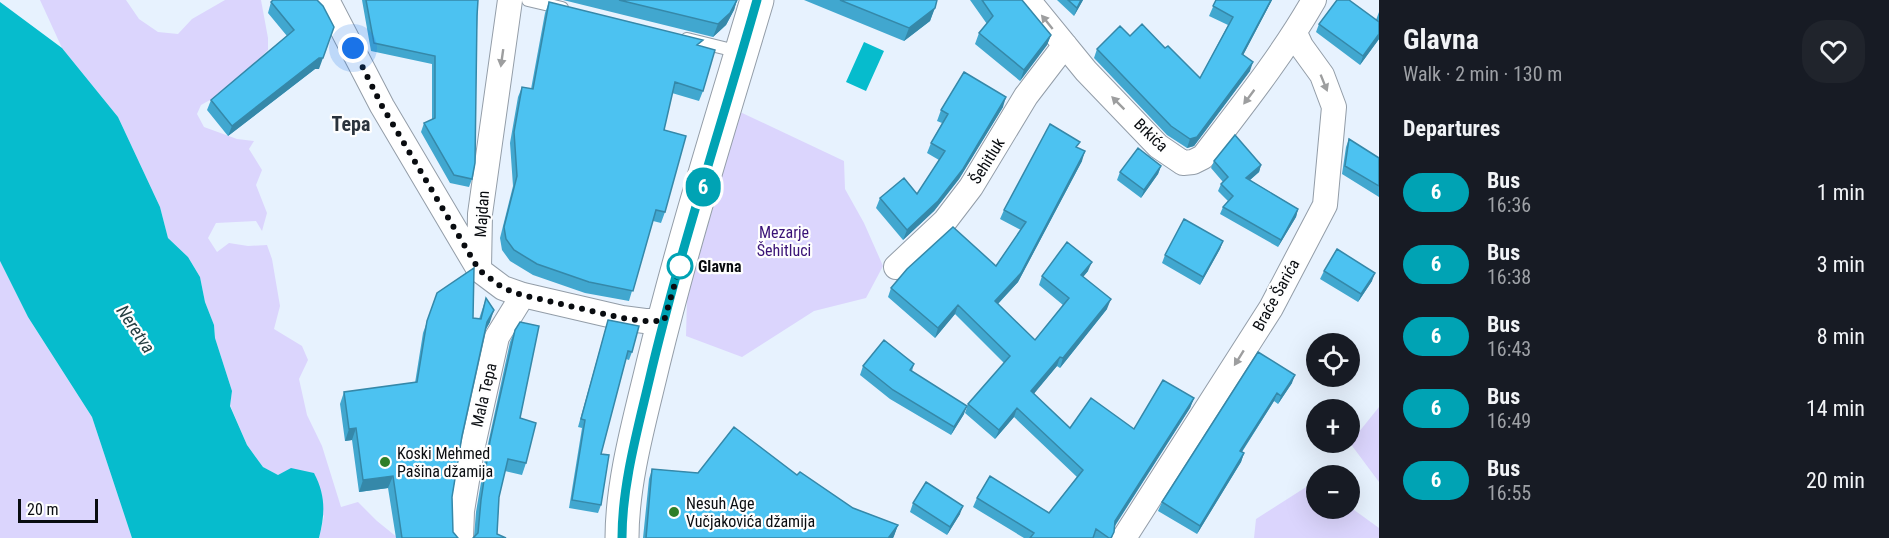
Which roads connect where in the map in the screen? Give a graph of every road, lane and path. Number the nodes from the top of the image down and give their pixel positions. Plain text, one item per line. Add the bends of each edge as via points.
1 (327, 0) edge
2 (510, 0) edge
3 (528, 0) edge
4 (757, 0) edge
5 (1028, 0) edge
6 (1314, 0) edge
7 (573, 11) edge
8 (1295, 33) junction
9 (673, 36) edge
10 (1065, 45) junction
11 (741, 52) junction
12 (896, 267) dead end
13 (479, 270) junction
14 (522, 295) junction
15 (664, 321) junction
16 (461, 538) edge
17 (622, 538) edge
18 (1124, 538) edge

1 - 13 street via 382,106
2 -> 13 street, Majdan via 480,214
3 - 7 lane
4 - 11 street
10 -> 5 street, Brkića
6 - 8 street
8 -> 10 street, Brkića via 1203,157 1183,163 1158,146
8 -> 18 street, Braće Šarića via 1322,75 1334,107 1325,205 1271,308
9 - 11 lane
10 - 12 street, Šehitluk via 1026,96 971,187 945,221
11 - 15 street
13 - 14 street via 503,288
14 - 15 street via 622,318
14 - 16 street, Mala Tepa via 497,337 472,450
15 - 17 street via 634,444

